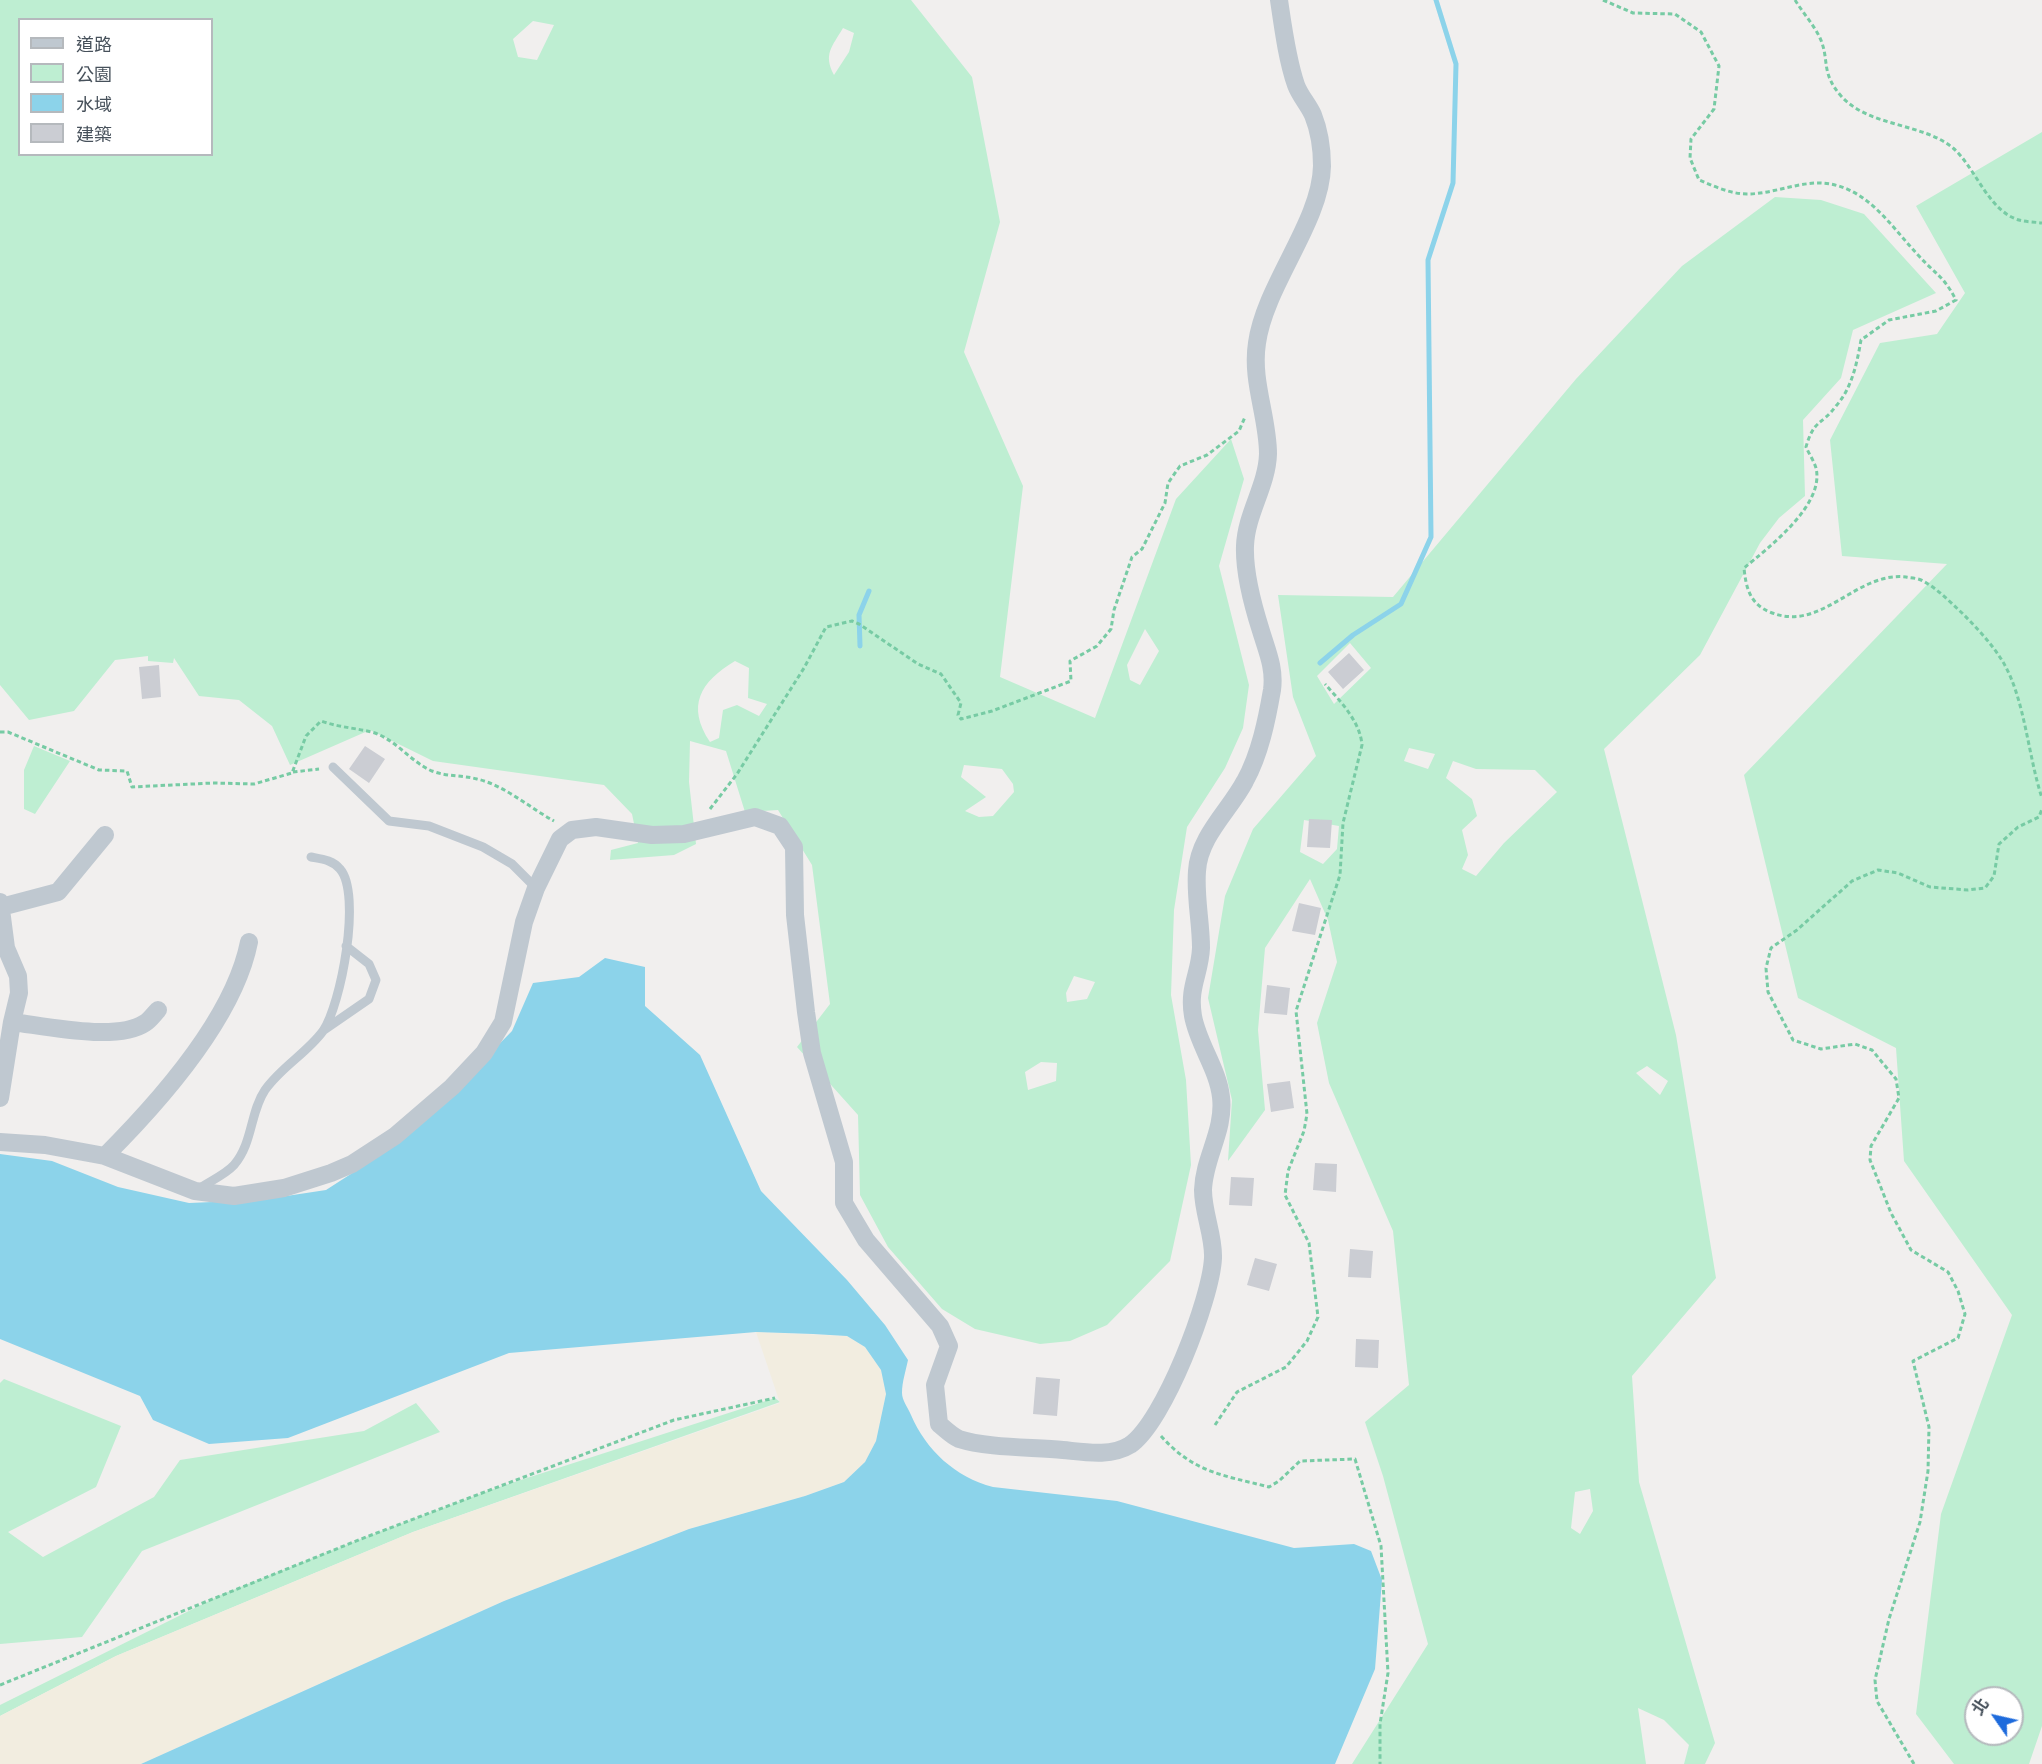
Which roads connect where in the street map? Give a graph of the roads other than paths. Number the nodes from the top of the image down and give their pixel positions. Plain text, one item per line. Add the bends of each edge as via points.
1 (1279, 0) edge
2 (333, 767) road end
3 (105, 835) dead end
4 (311, 857) dead end
5 (536, 888) junction
6 (1, 905) edge
7 (249, 942) dead end
8 (345, 946) junction
9 (158, 1010) dead end
10 (12, 1022) junction
11 (322, 1031) junction
12 (0, 1098) edge
13 (0, 1142) edge
14 (105, 1156) junction
15 (195, 1191) junction

1 - 5 street via 1296,87 1312,114 1322,168 1316,201 1290,254 1257,344 1258,388 1268,461 1252,508 1245,547 1273,683 1256,757 1246,780 1202,848 1197,866 1201,955 1190,992 1193,1020 1221,1097 1218,1135 1203,1188 1213,1257 1183,1360 1150,1425 1130,1445 1113,1452 1091,1453 956,1438 939,1424 935,1385 949,1346 940,1326 866,1240 844,1203 844,1162 812,1053 806,1012 795,915 794,847 780,826 755,817 684,834 652,835 596,827 572,830 560,839
2 - 5 lane via 389,821 429,826 483,847 512,864
3 - 6 street via 58,892
4 - 8 lane via 333,862 348,884
5 - 15 street via 524,922 503,1022 484,1053 452,1087 395,1136 331,1173 259,1193 234,1196
6 - 10 street via 6,948 18,976 19,993
7 - 14 street via 245,964 222,1010 139,1122
8 - 11 lane via 340,986
8 - 11 lane via 369,964 376,980 374,988 369,999
9 - 10 street via 146,1023 129,1029 94,1031
10 - 12 street
11 - 15 lane via 266,1089 256,1107 248,1141 234,1165
13 - 14 street
14 - 15 street

